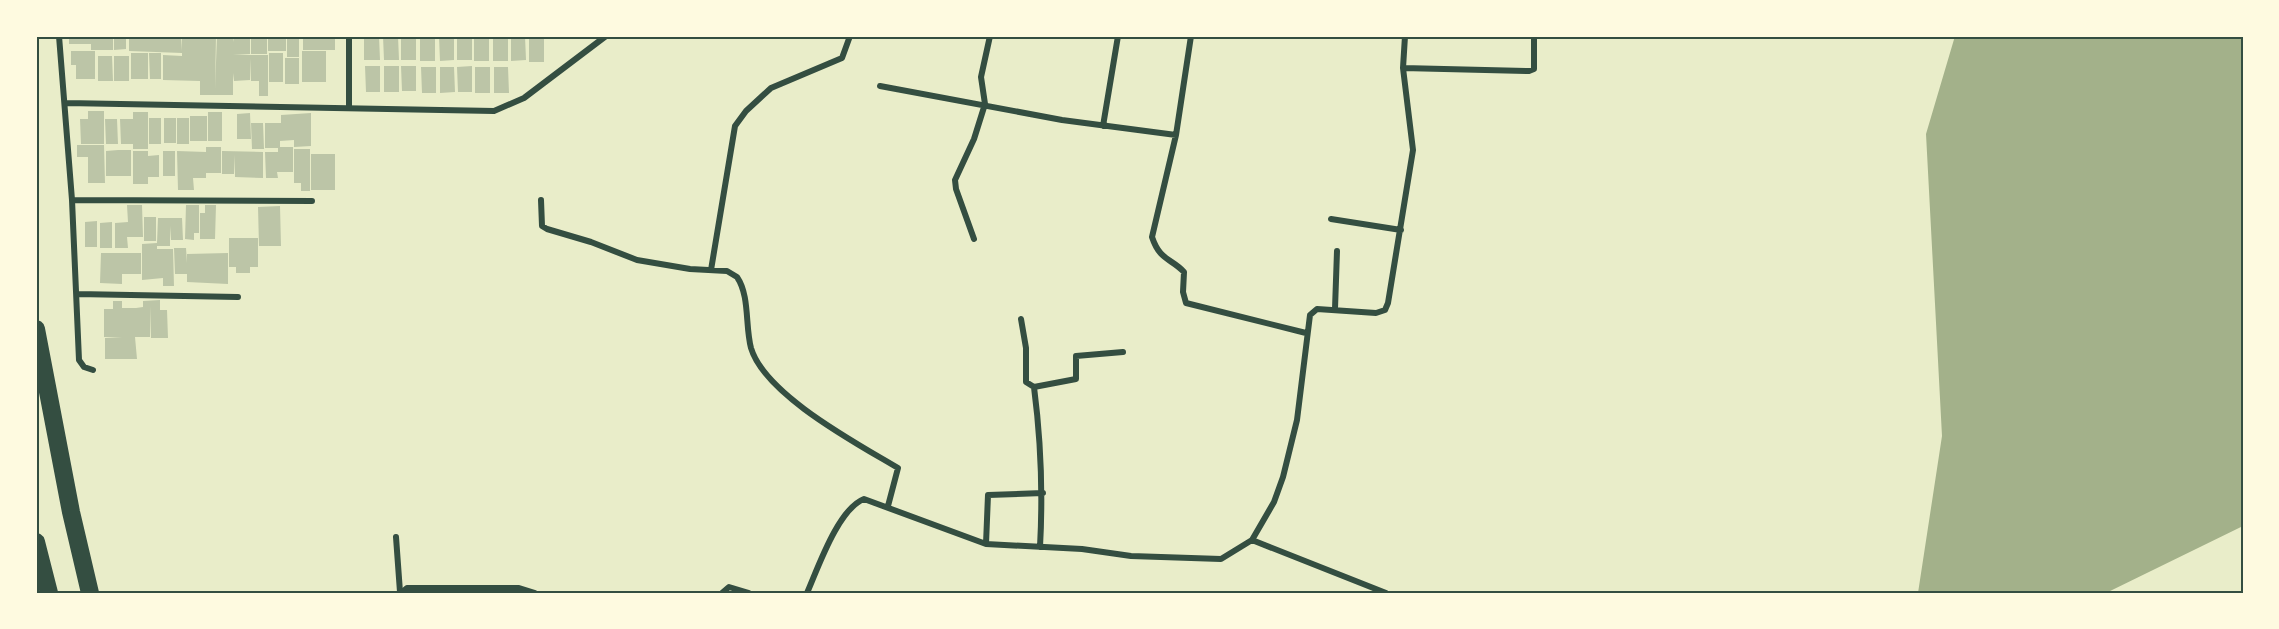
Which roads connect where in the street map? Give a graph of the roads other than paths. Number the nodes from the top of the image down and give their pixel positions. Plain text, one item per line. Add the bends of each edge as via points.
1 (59, 36) edge
2 (349, 36) edge
3 (606, 36) edge
4 (850, 36) edge
5 (990, 36) edge
6 (1118, 36) edge
7 (1191, 36) edge
8 (1406, 36) edge
9 (1534, 36) edge
10 (1403, 68) junction
11 (880, 86) dead end
12 (66, 103) junction
13 (985, 104) junction
14 (349, 106) junction
15 (1103, 126) junction
16 (1176, 135) junction
17 (72, 200) junction
18 (541, 200) dead end
19 (312, 201) dead end
20 (1331, 219) dead end
21 (1401, 230) junction
22 (974, 239) dead end
23 (1337, 251) dead end
24 (711, 270) junction
25 (77, 294) junction
26 (238, 297) dead end
27 (1335, 309) junction
28 (1021, 319) dead end
29 (36, 329) edge
30 (1306, 333) junction
31 (1123, 352) dead end
32 (93, 370) dead end
33 (1034, 387) junction
34 (1043, 493) junction
35 (888, 506) junction
36 (71, 512) junction
37 (396, 537) dead end
38 (1252, 540) junction
39 (36, 542) edge
40 (986, 544) junction
41 (1040, 547) junction
42 (48, 593) edge
43 (90, 593) edge
44 (103, 593) edge
45 (401, 593) edge
46 (535, 593) edge
47 (722, 593) edge
48 (749, 593) edge
49 (807, 593) edge
50 (1386, 593) edge

1 - 12 street
2 - 14 street
3 - 14 street via 524,98 494,111
4 - 24 street via 842,58 771,88 735,126
5 - 13 street via 981,77
6 - 15 street
7 - 16 street
8 - 10 street
9 - 10 street via 1535,63 1529,71
10 - 21 street via 1413,135
11 - 13 street
12 - 14 street
12 - 17 street
13 - 15 street
13 - 22 street via 955,180
15 - 16 street
16 - 30 street via 1152,237 1167,262 1184,272 1183,298 1191,306
17 - 19 street
17 - 25 street
18 - 24 street via 540,219 547,229 637,260
20 - 21 street
21 - 27 street via 1385,310 1376,313
23 - 27 street
24 - 35 street via 727,271 739,279 751,350 764,371 827,427 898,468
25 - 26 street
25 - 32 street via 79,360
27 - 30 street via 1313,311
28 - 33 street via 1026,382
29 - 36 highway
30 - 38 street via 1297,420 1283,477
31 - 33 street via 1076,356 1076,379
33 - 34 street
34 - 40 street via 988,495
34 - 41 street
35 - 40 street
35 - 49 street via 864,499 854,506 842,520
36 - 43 highway
36 - 44 highway
37 - 45 street
38 - 41 street via 1221,559 1153,558
38 - 50 street
39 - 42 highway
40 - 41 street
45 - 46 street via 407,588 519,588
47 - 48 street via 729,587

